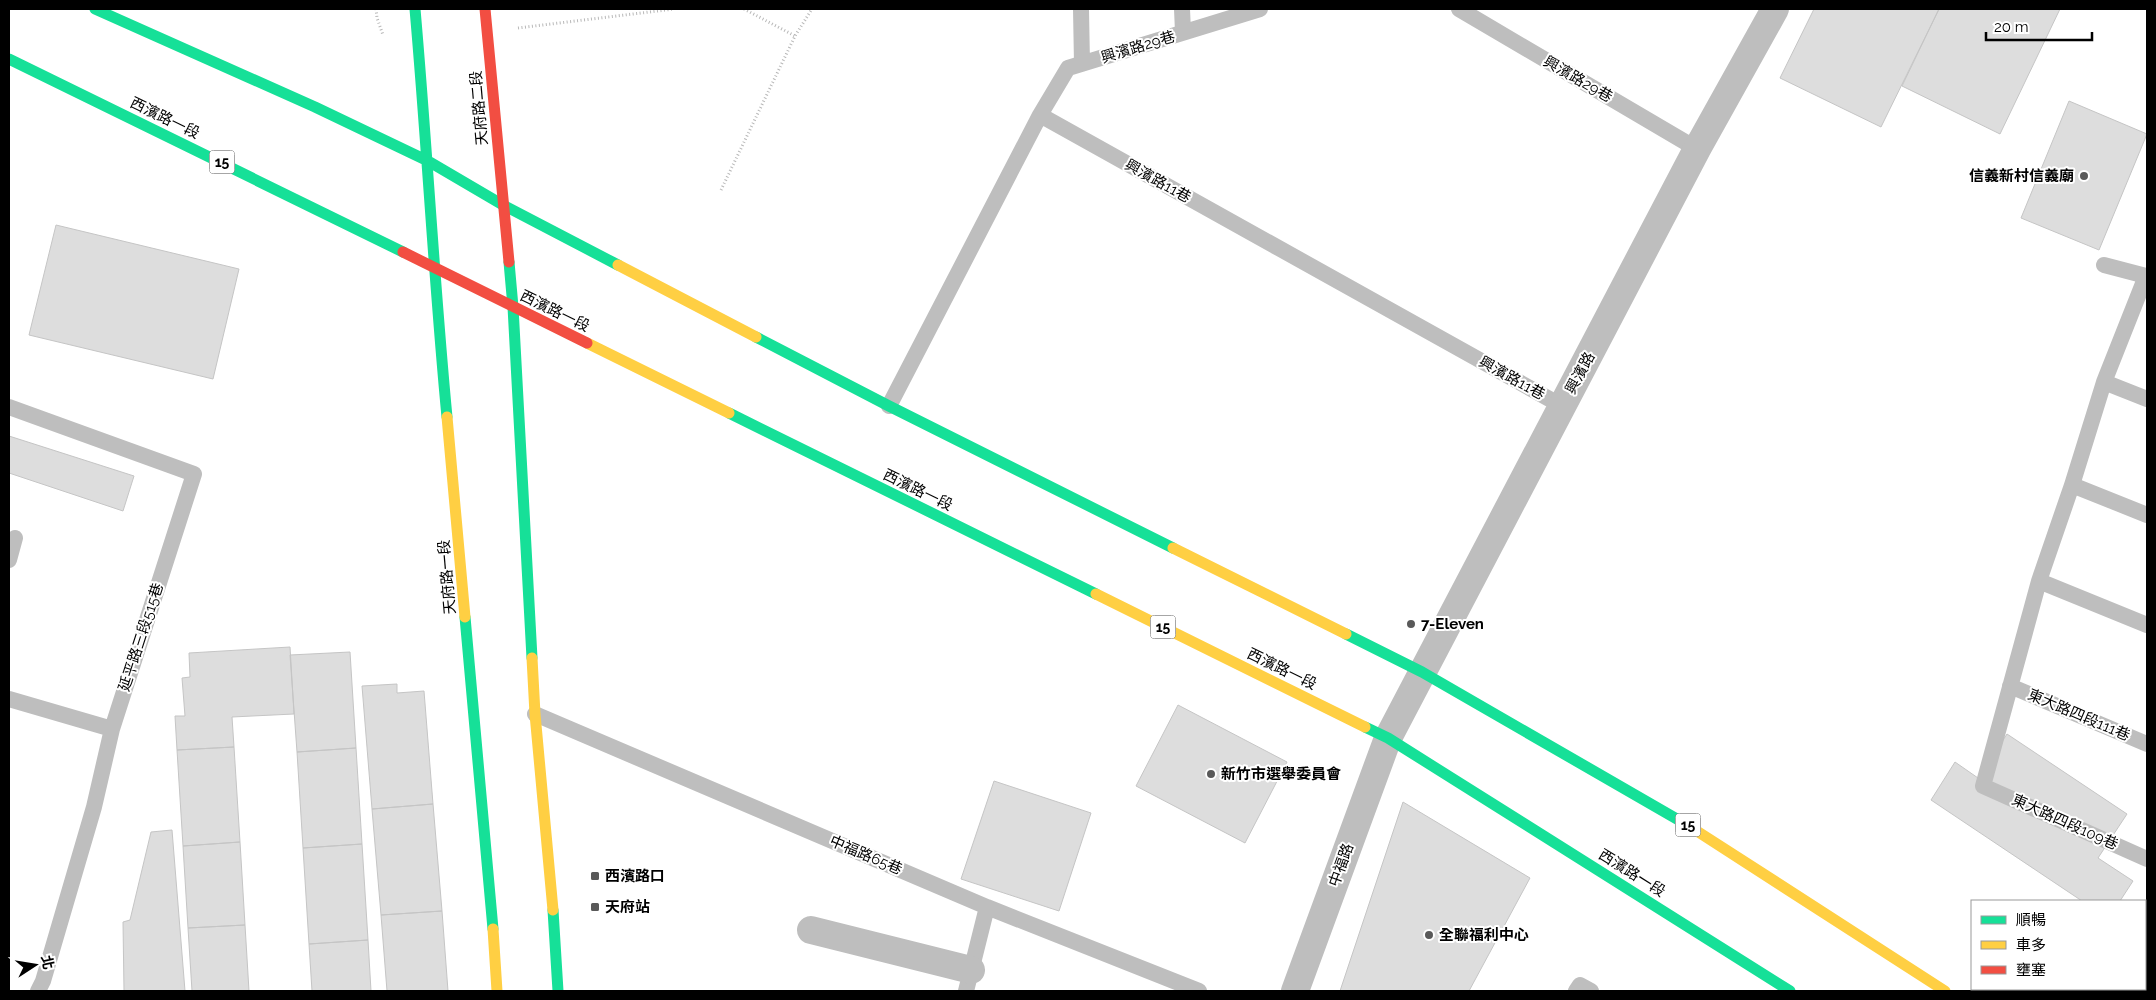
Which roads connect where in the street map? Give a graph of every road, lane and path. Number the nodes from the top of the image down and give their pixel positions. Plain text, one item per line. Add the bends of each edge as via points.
1 (95, 9) edge
2 (416, 9) edge
3 (486, 9) edge
4 (674, 9) edge
5 (744, 9) edge
6 (812, 9) edge
7 (1081, 9) edge
8 (1182, 9) edge
9 (1260, 9) edge
10 (1459, 9) edge
11 (1775, 9) edge
12 (487, 30) junction
13 (1183, 32) junction
14 (796, 36) junction
15 (9, 60) edge
16 (1082, 64) junction
17 (1040, 115) junction
18 (1697, 149) junction
19 (428, 161) junction
20 (721, 190) dead end
21 (503, 205) junction
22 (2104, 265) dead end
23 (433, 267) junction
24 (512, 307) junction
25 (2104, 382) junction
26 (2147, 399) edge
27 (889, 406) junction
28 (1562, 406) junction
29 (9, 407) edge
30 (2072, 485) junction
31 (2147, 515) edge
32 (16, 538) dead end
33 (9, 560) edge
34 (2039, 581) junction
35 (2147, 625) edge
36 (1422, 672) junction
37 (2010, 686) junction
38 (9, 699) edge
39 (535, 714) junction
40 (112, 729) junction
41 (1388, 738) junction
42 (2147, 744) edge
43 (2147, 859) edge
44 (987, 907) junction
45 (811, 930) dead end
46 (969, 981) edge
47 (38, 991) edge
48 (497, 991) edge
49 (558, 991) edge
50 (1199, 991) edge
51 (1295, 991) edge
52 (1576, 991) edge
53 (1591, 991) edge
54 (1790, 991) edge
55 (1945, 991) edge

1 - 19 main road, 15
2 - 19 main road
3 - 12 main road, 天府路二段
4 - 12 path
5 - 14 path
6 - 14 path
7 - 16 lane
8 - 13 lane
9 - 13 lane, 興濱路29巷
10 - 18 lane, 興濱路29巷
11 - 18 street, 興濱路
12 - 21 main road, 天府路二段
13 - 16 lane, 興濱路29巷
14 - 20 path
15 - 23 main road, 西濱路一段 / 15
16 - 17 lane, 興濱路29巷 via 1068,68
17 - 27 lane
17 - 28 lane, 興濱路11巷
18 - 28 street, 興濱路
19 - 21 main road, 15
19 - 23 main road, 天府路一段
21 - 24 main road
21 - 27 main road, 15
22 - 25 lane via 2146,276
23 - 24 main road, 西濱路一段 / 15
23 - 48 main road, 天府路一段
24 - 39 main road
24 - 41 main road, 西濱路一段 / 15
25 - 26 lane
25 - 30 lane
27 - 36 main road, 15
28 - 36 street, 興濱路
29 - 40 lane, 延平路三段515巷 via 194,474
30 - 31 lane
30 - 34 lane
32 - 33 lane
34 - 35 lane
34 - 37 lane
36 - 41 street, 興濱路
36 - 55 main road, 15 via 1688,824
37 - 42 lane, 東大路四段111巷
37 - 43 lane, 東大路四段109巷 via 1983,786
38 - 40 lane
39 - 44 lane, 中福路65巷
39 - 49 main road via 552,884
40 - 47 lane, 延平路三段515巷 via 94,807
41 - 51 street, 中福路
41 - 54 main road, 西濱路一段 / 15
44 - 46 lane
44 - 50 lane, 中福路65巷
45 - 46 street
52 - 53 lane via 1580,985

